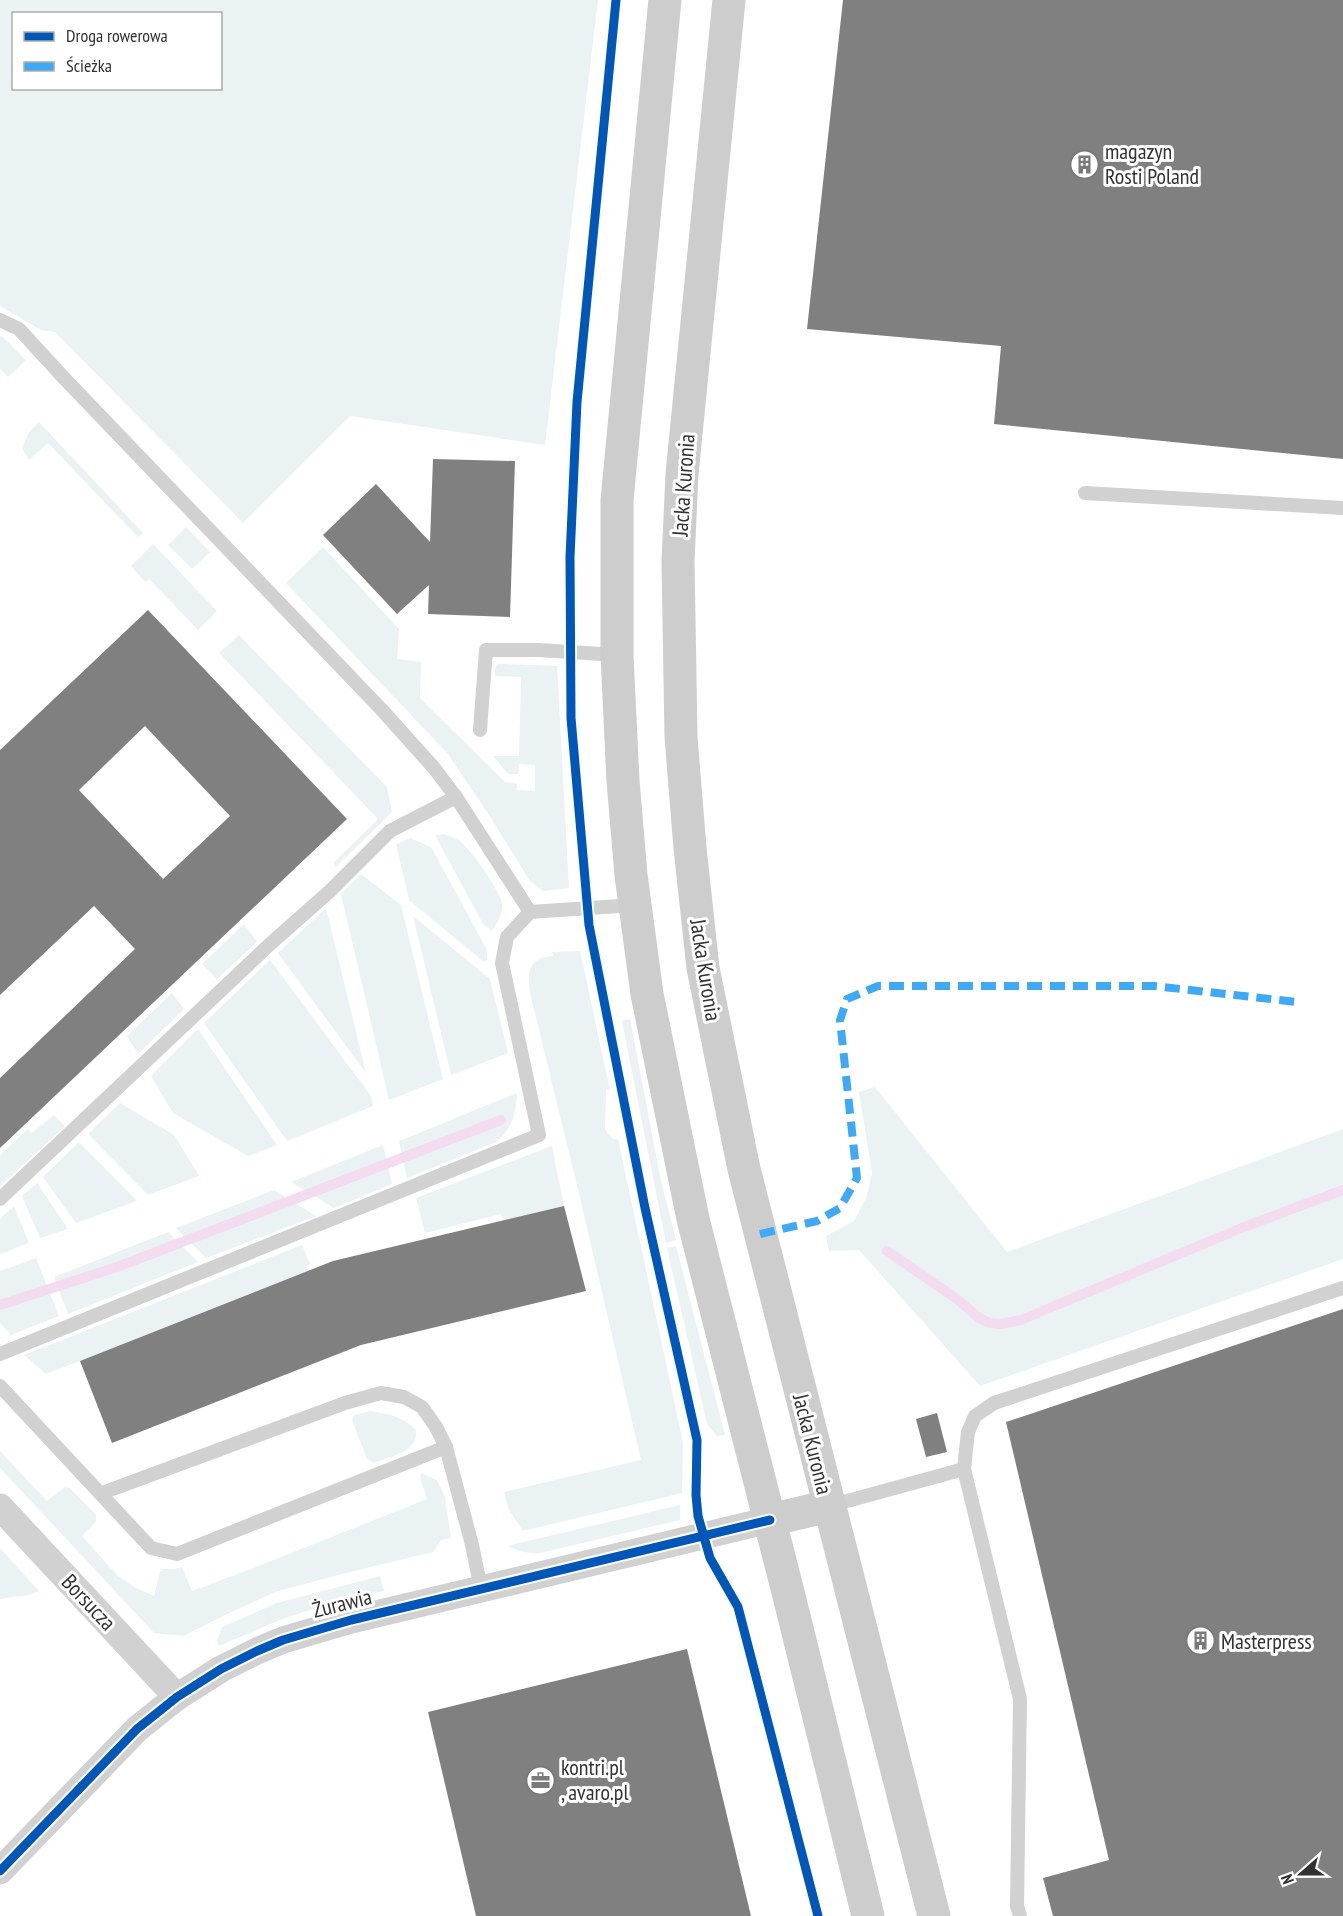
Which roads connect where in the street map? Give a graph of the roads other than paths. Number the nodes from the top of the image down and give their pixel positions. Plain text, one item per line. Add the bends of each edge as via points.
1 (665, 0) edge
2 (729, 0) edge
3 (0, 320) edge
4 (1085, 493) dead end
5 (1343, 508) edge
6 (617, 655) junction
7 (480, 730) dead end
8 (456, 797) junction
9 (635, 905) junction
10 (530, 912) junction
11 (0, 1199) edge
12 (1343, 1288) edge
13 (0, 1354) edge
14 (0, 1386) edge
15 (446, 1447) junction
16 (964, 1469) junction
17 (102, 1493) junction
18 (829, 1506) junction
19 (0, 1507) edge
20 (770, 1520) junction
21 (481, 1589) junction
22 (177, 1697) junction
23 (0, 1871) edge
24 (868, 1916) edge
25 (934, 1916) edge
26 (1020, 1916) edge

1 - 6 main road via 617,500
2 - 18 main road, Jacka Kuronia via 682,474 678,561 681,737 703,968 744,1169
3 - 8 lane via 19,329 382,710
4 - 5 lane
6 - 7 lane via 486,650
6 - 9 main road via 623,782
8 - 10 lane
8 - 11 lane via 390,831
9 - 10 lane
9 - 20 main road via 647,994 693,1219
10 - 13 lane via 507,936 502,963 539,1135
12 - 16 lane via 994,1403 975,1416 968,1432
14 - 17 lane
15 - 17 lane via 422,1407 404,1397 381,1393 345,1402
15 - 17 lane via 177,1554 152,1548
15 - 21 lane
16 - 18 lane
16 - 26 lane via 1020,1699
18 - 20 main road
18 - 25 main road, Jacka Kuronia
19 - 22 street, Borsucza
20 - 21 street, Żurawia
20 - 24 main road
21 - 22 street, Żurawia via 283,1640 221,1669
22 - 23 street, Żurawia via 137,1729

